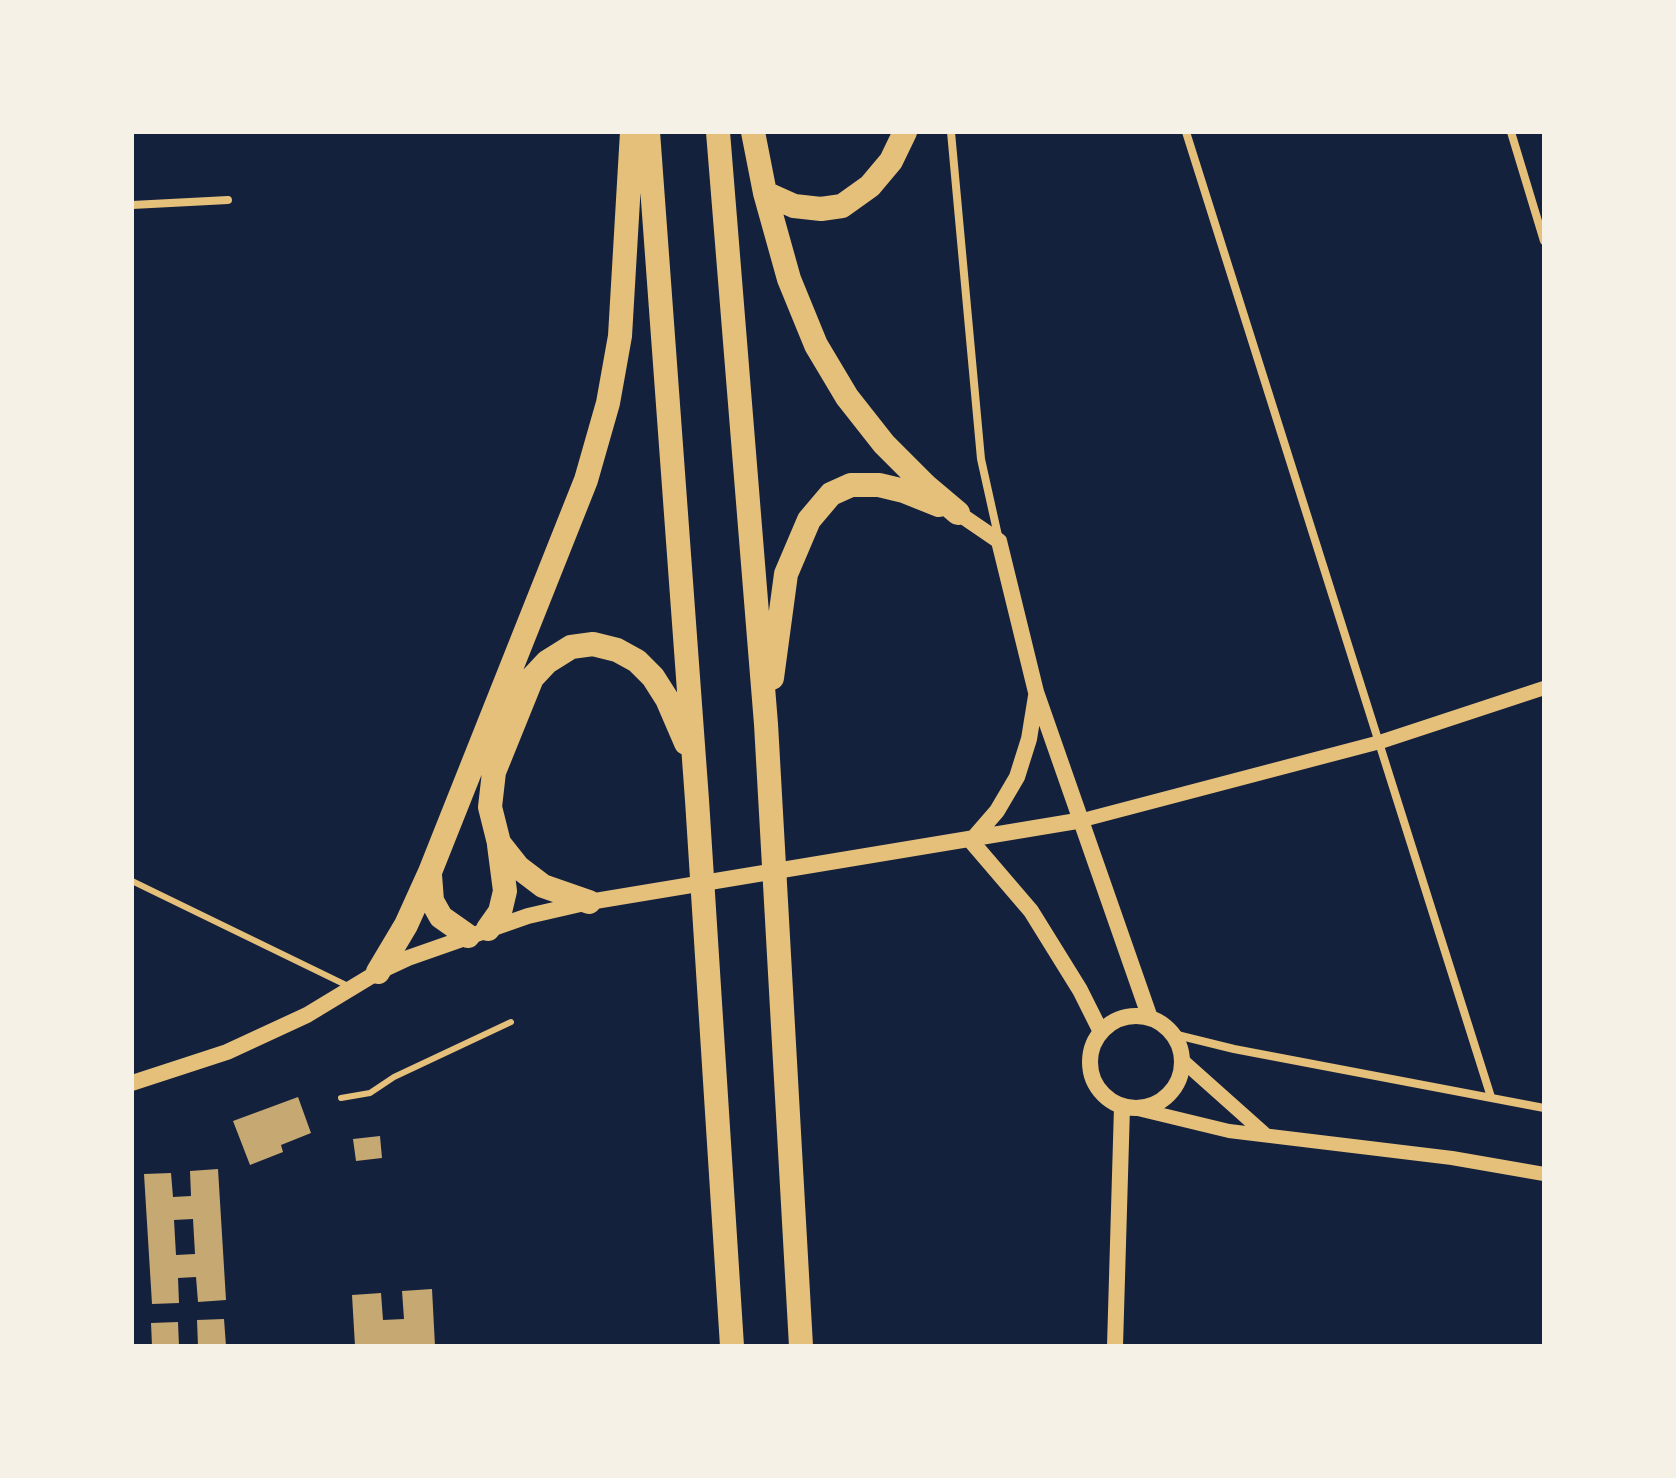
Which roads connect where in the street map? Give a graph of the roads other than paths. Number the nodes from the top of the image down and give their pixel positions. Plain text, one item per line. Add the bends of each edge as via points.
1 (632, 132) edge
2 (648, 132) edge
3 (718, 132) edge
4 (753, 132) edge
5 (905, 132) edge
6 (951, 132) edge
7 (1186, 132) edge
8 (1511, 132) edge
9 (765, 193) junction
10 (228, 200) dead end
11 (132, 205) edge
12 (1544, 241) edge
13 (958, 513) junction
14 (999, 541) junction
15 (1544, 688) edge
16 (1036, 692) junction
17 (766, 724) junction
18 (1380, 742) junction
19 (693, 758) junction
20 (1083, 820) junction
21 (971, 841) junction
22 (499, 843) junction
23 (430, 872) junction
24 (132, 881) edge
25 (589, 902) junction
26 (478, 933) junction
27 (378, 972) junction
28 (352, 988) junction
29 (1150, 1018) junction
30 (511, 1022) dead end
31 (1101, 1032) junction
32 (1173, 1034) junction
33 (1183, 1061) junction
34 (132, 1083) edge
35 (1491, 1097) junction
36 (341, 1098) dead end
37 (1130, 1108) junction
38 (1544, 1108) edge
39 (1267, 1135) junction
40 (1544, 1174) edge
41 (732, 1346) edge
42 (801, 1346) edge
43 (1115, 1346) edge

1 - 23 highway via 620,336 608,403 586,480
2 - 19 highway
3 - 17 highway
4 - 9 highway
5 - 9 highway via 891,161 870,186 842,206 794,206
6 - 14 street via 981,459
7 - 18 street
8 - 12 street
9 - 13 highway via 789,279 816,345 847,397 884,444
10 - 11 street
13 - 14 main road
13 - 17 highway via 879,485 851,485 831,494 809,520 786,574
14 - 16 main road
15 - 18 street
16 - 20 main road
16 - 21 main road via 1017,777
17 - 42 highway
18 - 20 street
18 - 35 street
19 - 22 highway via 667,699 637,661 593,644 571,647 532,678 494,772 490,807
19 - 41 highway
20 - 21 main road
20 - 29 main road
21 - 25 main road
21 - 31 main road via 1040,924
22 - 25 highway via 543,886
22 - 26 highway via 505,891 500,912
23 - 26 highway via 432,901 441,917
23 - 27 highway
24 - 28 lane
25 - 26 main road
26 - 27 main road
27 - 28 main road
28 - 34 main road via 227,1052
29 - 31 main road via 1123,1018
29 - 32 main road
30 - 36 lane via 370,1093
31 - 37 main road via 1093,1045 1092,1075 1109,1100
32 - 33 main road
32 - 35 street
33 - 37 main road via 1175,1088 1165,1099
33 - 39 street
35 - 38 street
37 - 39 street
37 - 43 main road
39 - 40 street

